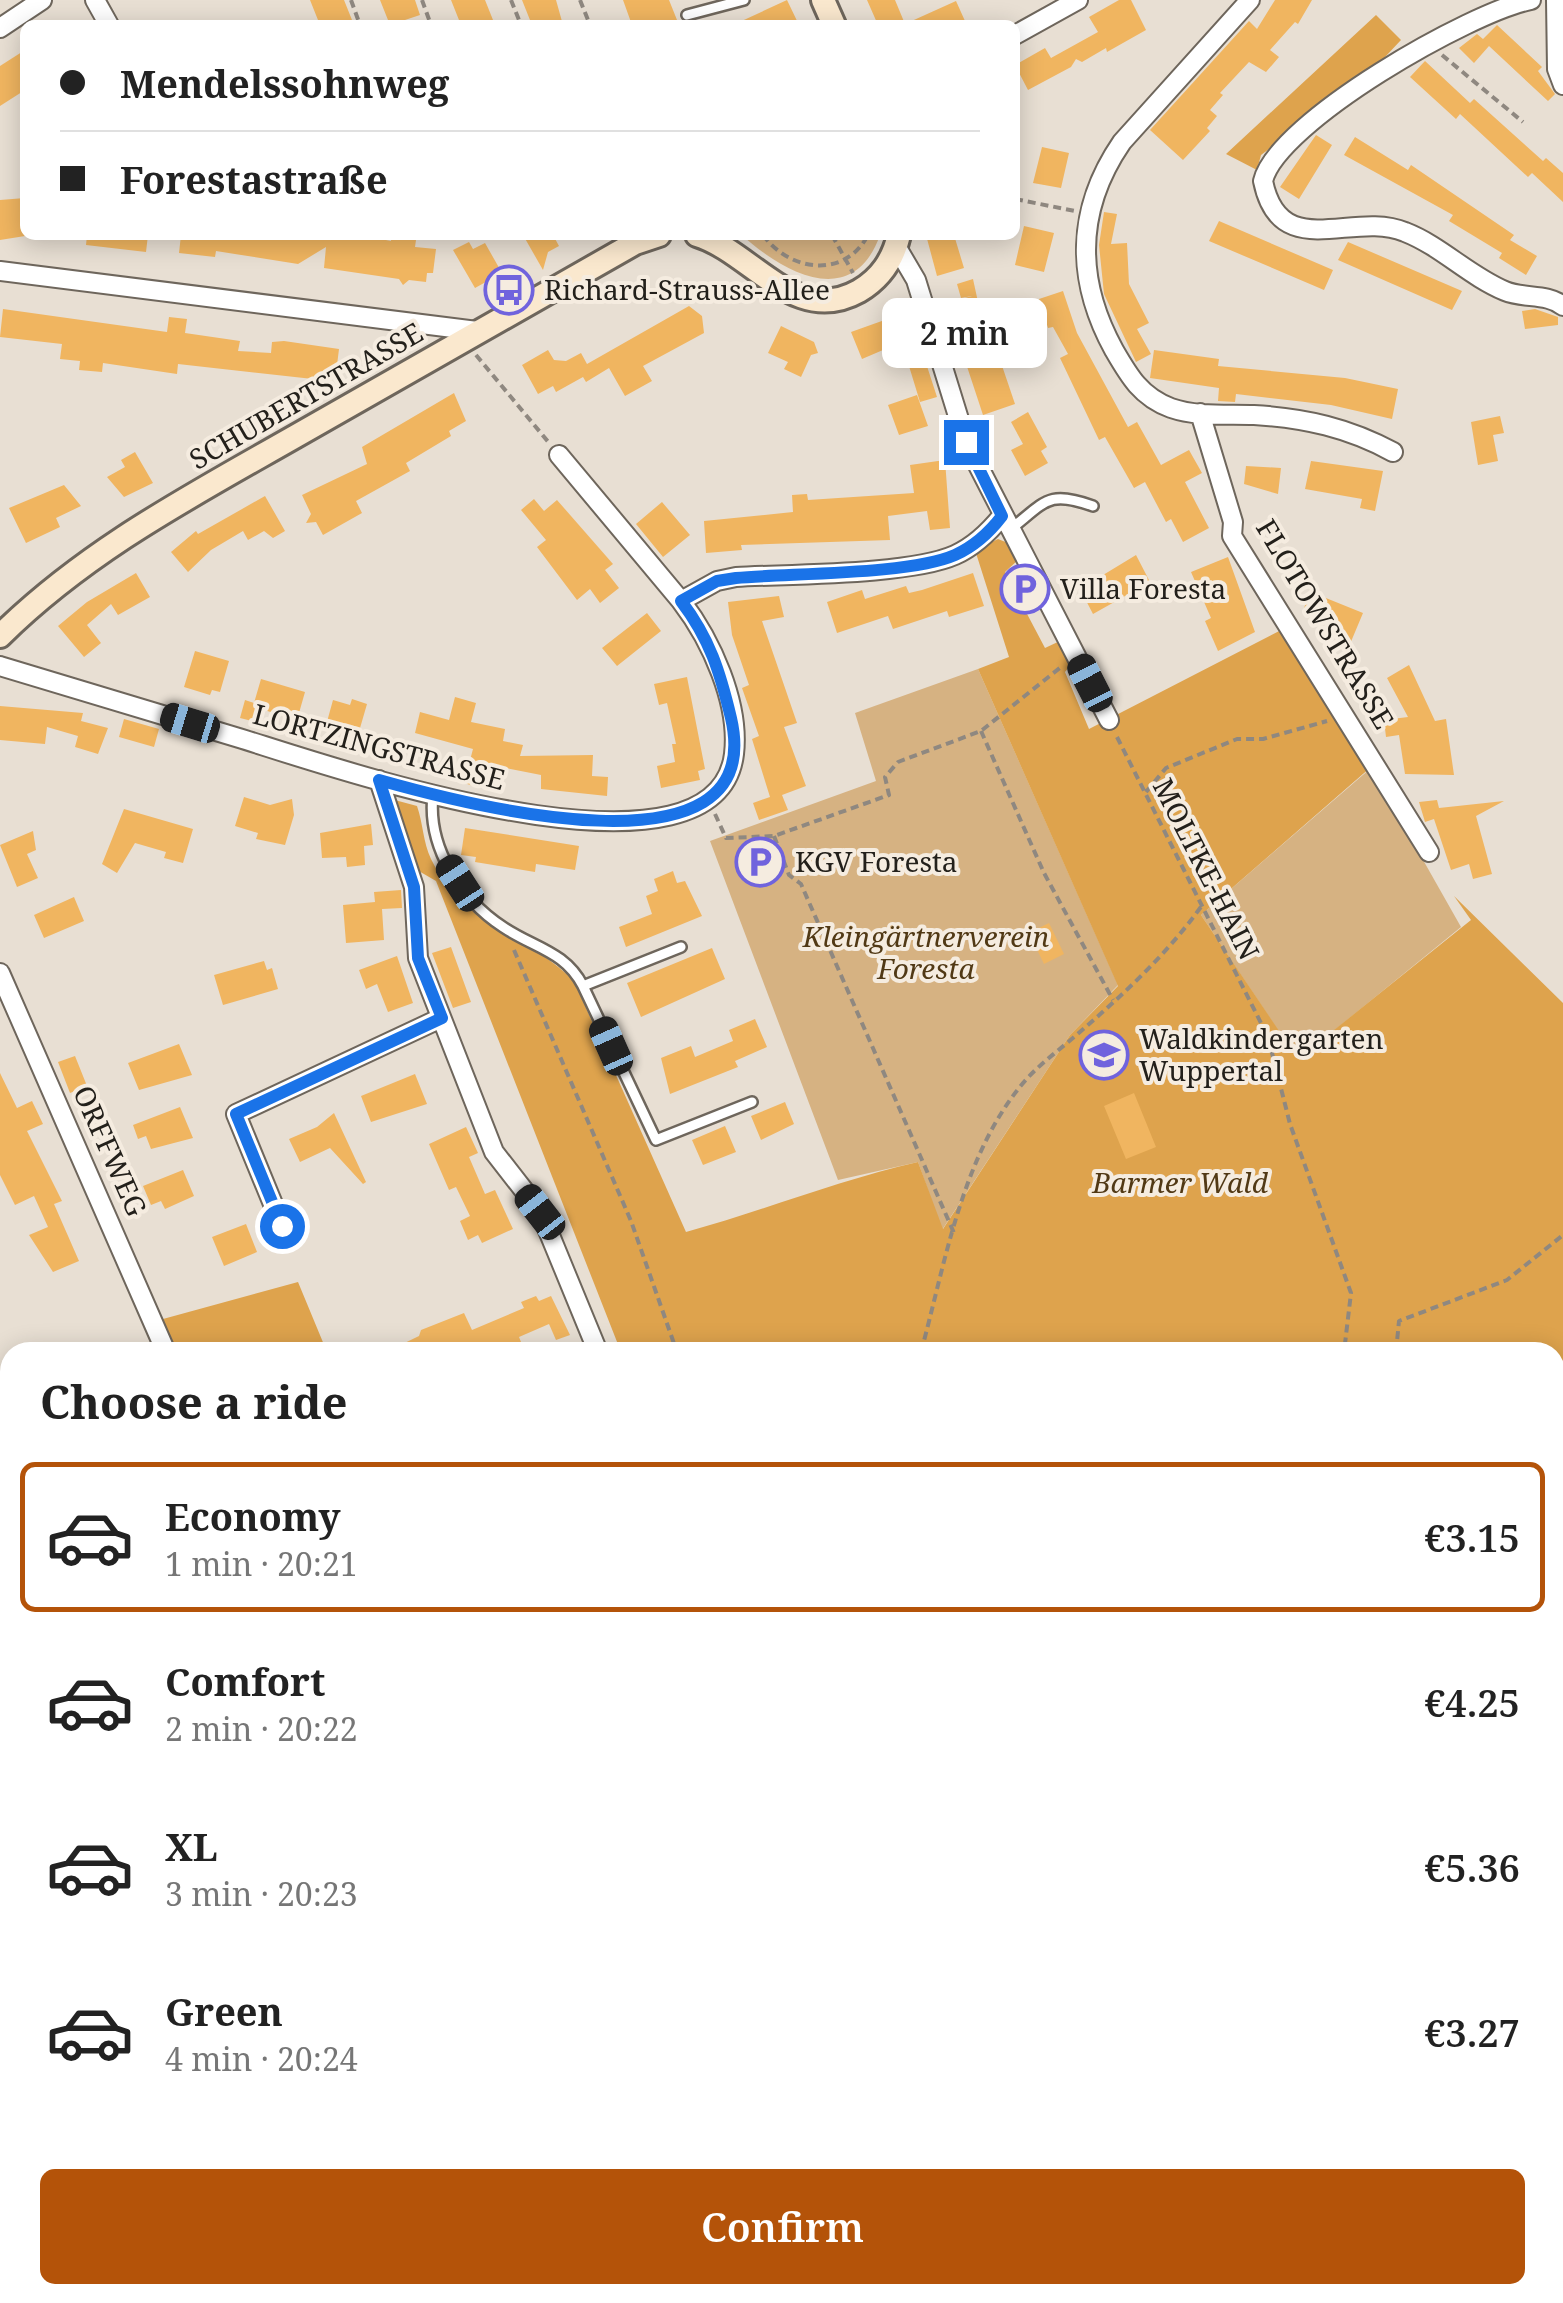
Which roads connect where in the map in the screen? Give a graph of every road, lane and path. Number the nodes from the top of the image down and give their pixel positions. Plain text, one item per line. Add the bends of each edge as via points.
1 (42, 0) edge
2 (744, 0) edge
3 (1078, 0) edge
4 (1250, 0) edge
5 (1530, 0) edge
6 (1556, 0) edge
7 (687, 15) dead end
8 (0, 28) edge
9 (1020, 32) edge
10 (1432, 43) junction
11 (1563, 85) edge
12 (1523, 122) dead end
13 (1020, 200) edge
14 (1075, 212) dead end
15 (647, 240) edge
16 (706, 240) edge
17 (769, 240) edge
18 (835, 240) edge
19 (863, 240) edge
20 (897, 240) edge
21 (846, 258) junction
22 (0, 271) edge
23 (853, 273) dead end
24 (1563, 306) edge
25 (476, 342) junction
26 (1200, 413) junction
27 (1393, 452) dead end
28 (559, 455) joint
29 (1092, 506) dead end
30 (1006, 522) junction
31 (681, 601) junction
32 (0, 636) edge
33 (1062, 665) dead end
34 (0, 666) edge
35 (1109, 720) joint
36 (1355, 729) junction
37 (981, 731) junction
38 (379, 780) junction
39 (1146, 792) junction
40 (433, 796) junction
41 (718, 822) dead end
42 (774, 836) junction
43 (1429, 852) dead end
44 (1203, 904) junction
45 (504, 928) junction
46 (681, 947) dead end
47 (0, 973) edge
48 (583, 986) junction
49 (1114, 1000) junction
50 (442, 1018) junction
51 (752, 1102) dead end
52 (282, 1226) dead end
53 (954, 1233) junction
54 (1563, 1234) edge
55 (162, 1342) edge
56 (594, 1342) edge
57 (674, 1342) edge
58 (925, 1342) edge
59 (1345, 1342) edge
60 (1397, 1342) edge

1 - 8 street
2 - 7 lane
3 - 9 street
4 - 26 street via 1122,142 1094,190 1085,231 1088,289 1127,373 1156,402
5 - 10 street via 1506,5
6 - 11 street
10 - 12 path
10 - 24 street via 1345,96 1274,154 1263,181 1272,208 1285,221 1316,232 1354,225 1406,232 1507,292
13 - 14 path
15 - 25 street, SCHUBERTSTRASSE
16 - 20 street via 809,300 832,300 882,273
17 - 21 path via 812,268
18 - 21 path
19 - 21 path
20 - 30 street via 916,280 966,442
21 - 23 path
22 - 25 street
25 - 28 path
25 - 32 street, SCHUBERTSTRASSE via 89,558
26 - 27 street via 1329,424
26 - 36 street, FLOTOWSTRASSE via 1232,536
28 - 31 street, LORTZINGSTRASSE
29 - 30 lane via 1052,496
30 - 31 street via 953,556 919,565 736,578
30 - 35 street
31 - 40 street, LORTZINGSTRASSE via 716,656 736,740 733,765 708,801 663,817 613,821
33 - 37 path
34 - 38 street, LORTZINGSTRASSE
35 - 39 path, MOLTKE-HAIN
36 - 39 path via 1325,720 1263,739 1238,739 1166,768
36 - 43 street, FLOTOWSTRASSE
37 - 42 path via 898,762 886,777 888,795
37 - 49 path
38 - 40 street, LORTZINGSTRASSE
38 - 50 street via 414,887 418,958
39 - 44 path, MOLTKE-HAIN
40 - 45 lane via 434,843 471,896
41 - 42 path via 726,838
42 - 53 path
44 - 49 path
44 - 59 path, MOLTKE-HAIN via 1268,1037 1290,1124 1351,1293
45 - 48 lane via 556,953
45 - 57 path via 631,1220
46 - 48 lane
47 - 55 street, ORFFWEG
48 - 51 lane via 656,1140
49 - 53 path via 1018,1090 987,1138
50 - 52 street via 236,1114
50 - 56 street via 494,1152 540,1212
53 - 58 path
54 - 60 path via 1507,1280 1399,1321

